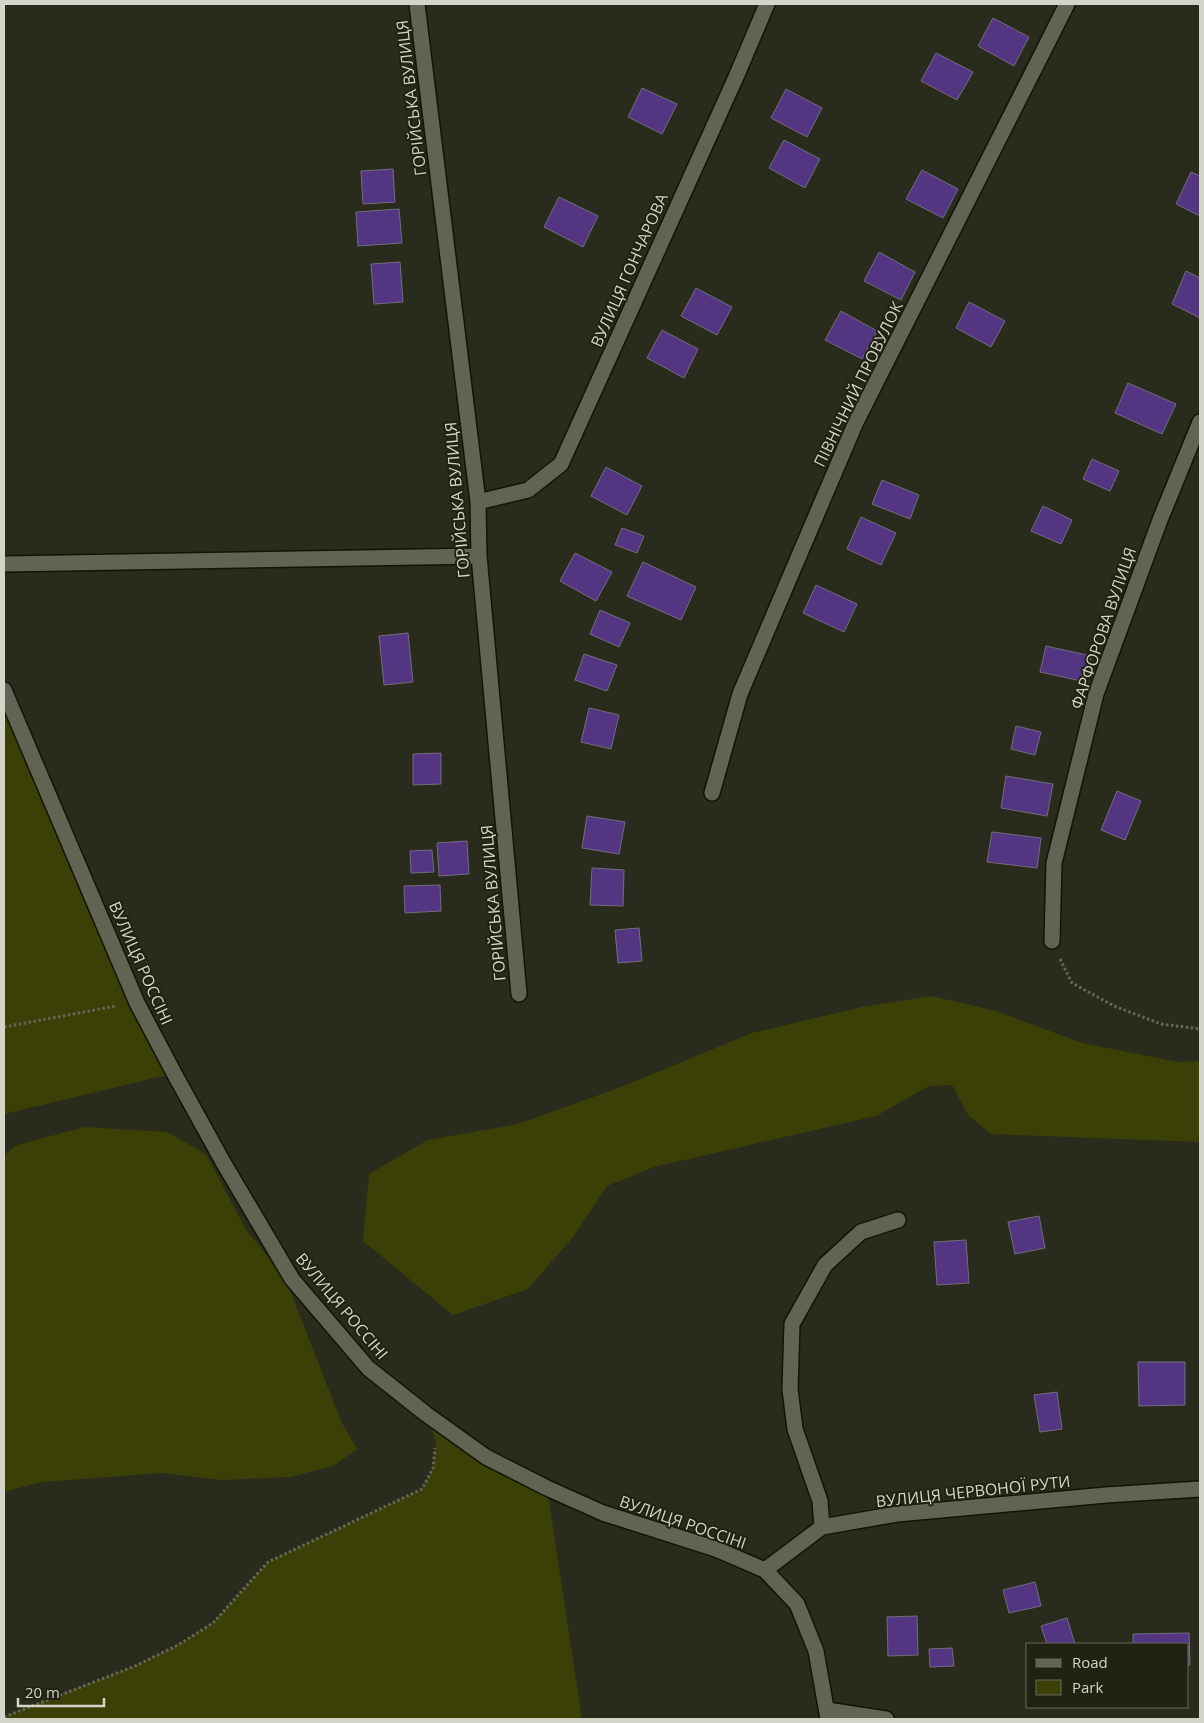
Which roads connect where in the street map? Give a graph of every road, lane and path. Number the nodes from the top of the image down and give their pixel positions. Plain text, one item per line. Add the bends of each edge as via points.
1 (417, 4) edge
2 (767, 4) edge
3 (1067, 4) edge
4 (1200, 422) edge
5 (478, 502) junction
6 (479, 556) junction
7 (4, 564) edge
8 (4, 690) edge
9 (712, 793) dead end
10 (1052, 941) joint
11 (519, 994) dead end
12 (137, 1002) junction
13 (4, 1027) edge
14 (1200, 1029) edge
15 (898, 1220) dead end
16 (426, 1414) junction
17 (1200, 1489) edge
18 (822, 1527) junction
19 (765, 1570) junction
20 (827, 1715) edge
21 (4, 1717) edge
22 (886, 1719) edge

1 - 5 street, ГОРІЙСЬКА ВУЛИЦЯ
2 - 5 street, ВУЛИЦЯ ГОНЧАРОВА via 561,464 528,490
3 - 9 street, ПІВНІЧНИЙ ПРОВУЛОК via 856,422 740,694
4 - 10 street, ФАРФОРОВА ВУЛИЦЯ via 1096,694 1054,863
5 - 6 street, ГОРІЙСЬКА ВУЛИЦЯ
6 - 7 street
6 - 11 street, ГОРІЙСЬКА ВУЛИЦЯ
8 - 12 street, ВУЛИЦЯ РОССІНІ
10 - 14 path via 1072,983 1114,1006 1161,1024
12 - 13 path
12 - 16 street, ВУЛИЦЯ РОССІНІ via 174,1075 292,1279 368,1368
15 - 18 street via 861,1232 825,1264 792,1324 790,1389 795,1430 820,1501
16 - 19 street, ВУЛИЦЯ РОССІНІ via 486,1457 547,1488 603,1513 716,1549
16 - 21 path via 436,1442 433,1468 422,1489 268,1562 213,1623 178,1645 136,1666
17 - 18 street, ВУЛИЦЯ ЧЕРВОНОЇ РУТИ via 898,1514
18 - 19 street, ВУЛИЦЯ ЧЕРВОНОЇ РУТИ
19 - 20 street, ВУЛИЦЯ РОССІНІ via 797,1604 816,1651
20 - 22 street

